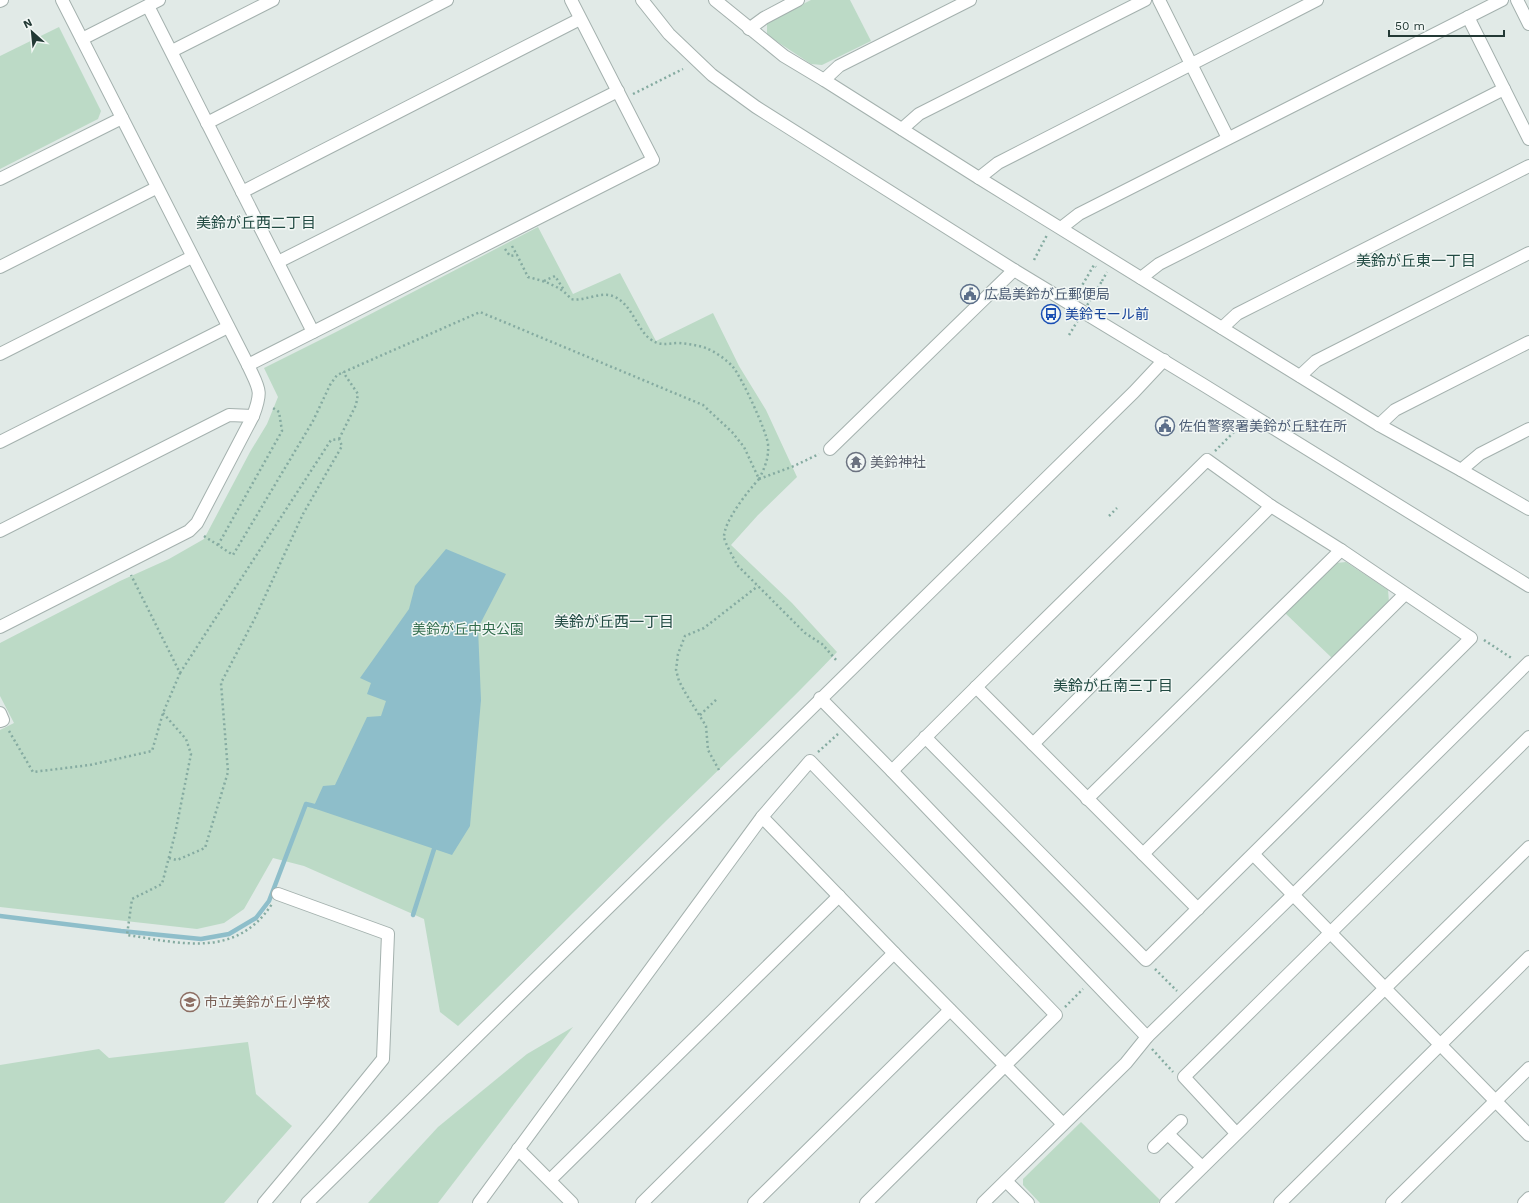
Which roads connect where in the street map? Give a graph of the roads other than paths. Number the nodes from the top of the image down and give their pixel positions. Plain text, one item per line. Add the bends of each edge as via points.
1 (62, 0) edge
2 (159, 0) edge
3 (273, 0) edge
4 (447, 0) edge
5 (571, 0) edge
6 (642, 0) edge
7 (715, 0) edge
8 (798, 0) edge
9 (970, 0) edge
10 (1145, 0) edge
11 (1158, 0) edge
12 (1317, 0) edge
13 (1502, 0) edge
14 (1517, 0) edge
15 (148, 6) junction
16 (1468, 17) junction
17 (580, 19) junction
18 (1529, 24) edge
19 (749, 29) junction
20 (82, 39) junction
21 (172, 51) junction
22 (1191, 64) junction
23 (824, 80) junction
24 (1504, 89) junction
25 (620, 96) junction
26 (122, 118) junction
27 (207, 123) junction
28 (902, 129) junction
29 (1228, 138) junction
30 (1529, 139) edge
31 (1529, 166) edge
32 (979, 178) junction
33 (0, 179) edge
34 (156, 188) junction
35 (242, 192) junction
36 (1055, 229) junction
37 (1529, 253) edge
38 (192, 257) junction
39 (278, 262) junction
40 (0, 267) edge
41 (1014, 270) junction
42 (1141, 278) junction
43 (228, 327) junction
44 (1222, 328) junction
45 (313, 332) junction
46 (1529, 342) edge
47 (0, 354) edge
48 (1164, 360) junction
49 (248, 365) junction
50 (1300, 376) junction
51 (253, 416) junction
52 (1379, 425) junction
53 (1529, 429) edge
54 (0, 442) edge
55 (830, 449) road end
56 (1462, 470) junction
57 (1271, 506) junction
58 (1529, 509) edge
59 (0, 531) edge
60 (1341, 550) junction
61 (1529, 586) edge
62 (1405, 594) junction
63 (0, 627) edge
64 (1529, 662) edge
65 (976, 687) junction
66 (820, 698) junction
67 (925, 737) junction
68 (1529, 737) edge
69 (1033, 744) junction
70 (892, 771) junction
71 (1087, 799) junction
72 (762, 816) junction
73 (1529, 847) edge
74 (1143, 854) junction
75 (1254, 855) junction
76 (278, 894) road end
77 (1294, 894) junction
78 (839, 896) junction
79 (1198, 909) junction
80 (1331, 933) junction
81 (894, 953) junction
82 (1529, 957) edge
83 (1385, 990) junction
84 (950, 1010) junction
85 (1147, 1037) junction
86 (1440, 1045) junction
87 (1005, 1066) junction
88 (1529, 1068) edge
89 (1495, 1101) junction
90 (1181, 1121) dead end
91 (1063, 1124) junction
92 (1236, 1133) junction
93 (1168, 1134) junction
94 (1529, 1135) edge
95 (1154, 1147) dead end
96 (518, 1149) junction
97 (1202, 1167) junction
98 (550, 1180) junction
99 (1006, 1181) junction
100 (1529, 1198) edge
101 (264, 1203) edge
102 (307, 1203) edge
103 (479, 1203) edge
104 (572, 1203) edge
105 (642, 1203) edge
106 (754, 1203) edge
107 (866, 1203) edge
108 (983, 1203) edge
109 (1028, 1203) edge
110 (1166, 1203) edge
111 (1280, 1203) edge
112 (1392, 1203) edge
113 (1524, 1203) edge

1 - 20 street
2 - 15 street
3 - 21 street
4 - 27 street
5 - 17 street
6 - 41 street via 670,34 712,75 750,103
7 - 19 street
8 - 19 street
9 - 23 street via 839,66
10 - 28 street via 919,114
11 - 22 street
12 - 22 street
13 - 16 street
14 - 18 street
15 - 20 street
15 - 21 street
16 - 24 street
16 - 29 street
17 - 25 street
17 - 35 street
19 - 23 street via 784,56
20 - 26 street
21 - 27 street
22 - 29 street
22 - 32 street via 998,163
23 - 28 street
24 - 30 street
24 - 42 street via 1159,264
25 - 39 street
25 - 45 street via 653,160
26 - 33 street
26 - 34 street
27 - 35 street
28 - 32 street
29 - 36 street via 1079,214
31 - 44 street via 1237,314
32 - 36 street
34 - 38 street
34 - 40 street
35 - 39 street
36 - 42 street
37 - 50 street via 1316,361
38 - 43 street
38 - 47 street
39 - 45 street
41 - 48 street
41 - 55 street
42 - 44 street
43 - 49 street
43 - 54 street
44 - 50 street
45 - 49 street
46 - 52 street via 1395,410
48 - 61 street
48 - 66 street
49 - 51 street via 259,388 259,402
50 - 52 street
51 - 59 street via 229,415
51 - 63 street via 197,523 189,531
52 - 56 street
53 - 56 street via 1480,454
56 - 58 street
57 - 60 street
57 - 65 street via 1207,460
57 - 69 street
60 - 62 street
60 - 71 street
62 - 74 street
62 - 75 street via 1471,638
64 - 77 street
65 - 67 street
65 - 69 street
66 - 70 street
66 - 102 street
67 - 70 street
67 - 79 street via 1146,960
68 - 80 street
69 - 71 street
70 - 85 street
71 - 74 street
72 - 78 street
72 - 87 street via 810,761 1056,1015
72 - 96 street
73 - 83 street
74 - 79 street
75 - 77 street
75 - 79 street
76 - 101 street via 388,934 383,1059
77 - 80 street
77 - 85 street
78 - 81 street
78 - 98 street
80 - 83 street
80 - 92 street via 1184,1077
81 - 84 street
81 - 105 street
82 - 86 street
83 - 86 street
83 - 92 street
84 - 87 street
84 - 106 street
85 - 91 street via 1126,1062
86 - 89 street
86 - 111 street
87 - 91 street
87 - 107 street
88 - 89 street
89 - 94 street
89 - 112 street
90 - 93 street
91 - 99 street
92 - 97 street
93 - 95 street
93 - 97 street
96 - 98 street
96 - 103 street
97 - 110 street
98 - 104 street
99 - 108 street
99 - 109 street
100 - 113 street

